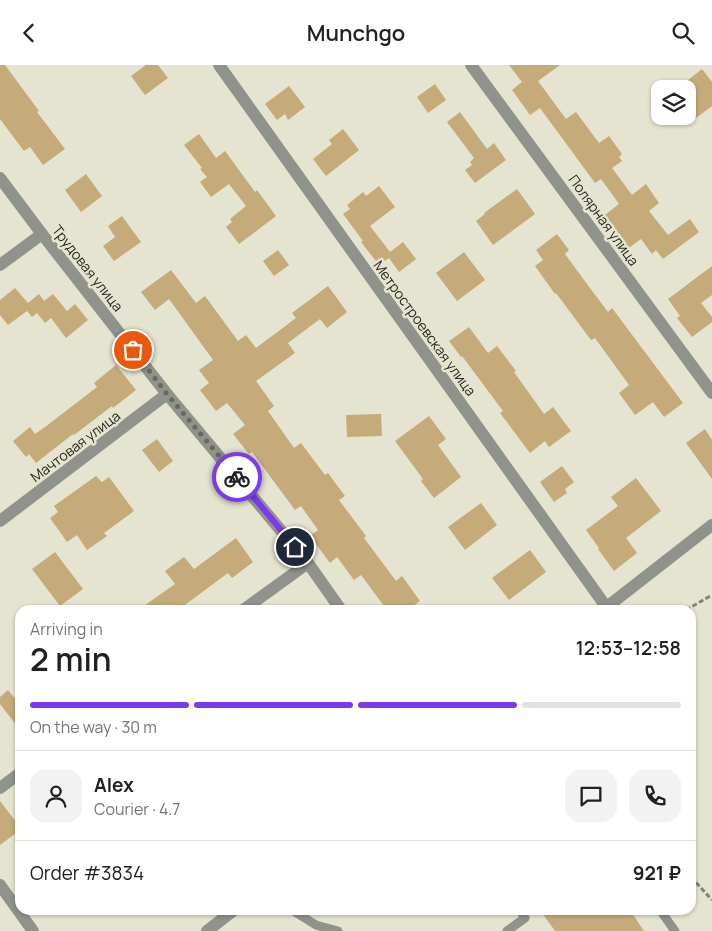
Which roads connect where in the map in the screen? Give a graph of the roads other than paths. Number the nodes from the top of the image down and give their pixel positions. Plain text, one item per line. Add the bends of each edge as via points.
1 (219, 65) edge
2 (471, 65) edge
3 (0, 178) edge
4 (42, 234) junction
5 (0, 265) edge
6 (712, 393) edge
7 (167, 394) junction
8 (0, 521) edge
9 (712, 525) edge
10 (308, 563) junction
11 (250, 605) edge
12 (337, 605) edge
13 (602, 605) edge
14 (610, 605) edge
15 (15, 777) edge
16 (0, 788) edge
17 (0, 885) edge
18 (15, 906) edge
19 (22, 915) edge
20 (227, 915) edge
21 (300, 915) edge
22 (523, 915) edge
23 (664, 915) edge
24 (33, 931) edge
25 (206, 931) edge
26 (338, 931) edge
27 (507, 931) edge
28 (675, 931) edge

1 - 13 street, Метростроевская улица
2 - 6 street, Полярная улица
3 - 4 street, Трудовая улица
4 - 5 street
4 - 7 street, Трудовая улица
7 - 8 street, Мачтовая улица
7 - 10 street, Трудовая улица
9 - 14 street
10 - 11 street
10 - 12 street, Трудовая улица
15 - 16 street
17 - 18 street
19 - 24 street
20 - 25 street
21 - 26 lane via 316,925
22 - 27 lane via 525,918
23 - 28 lane

